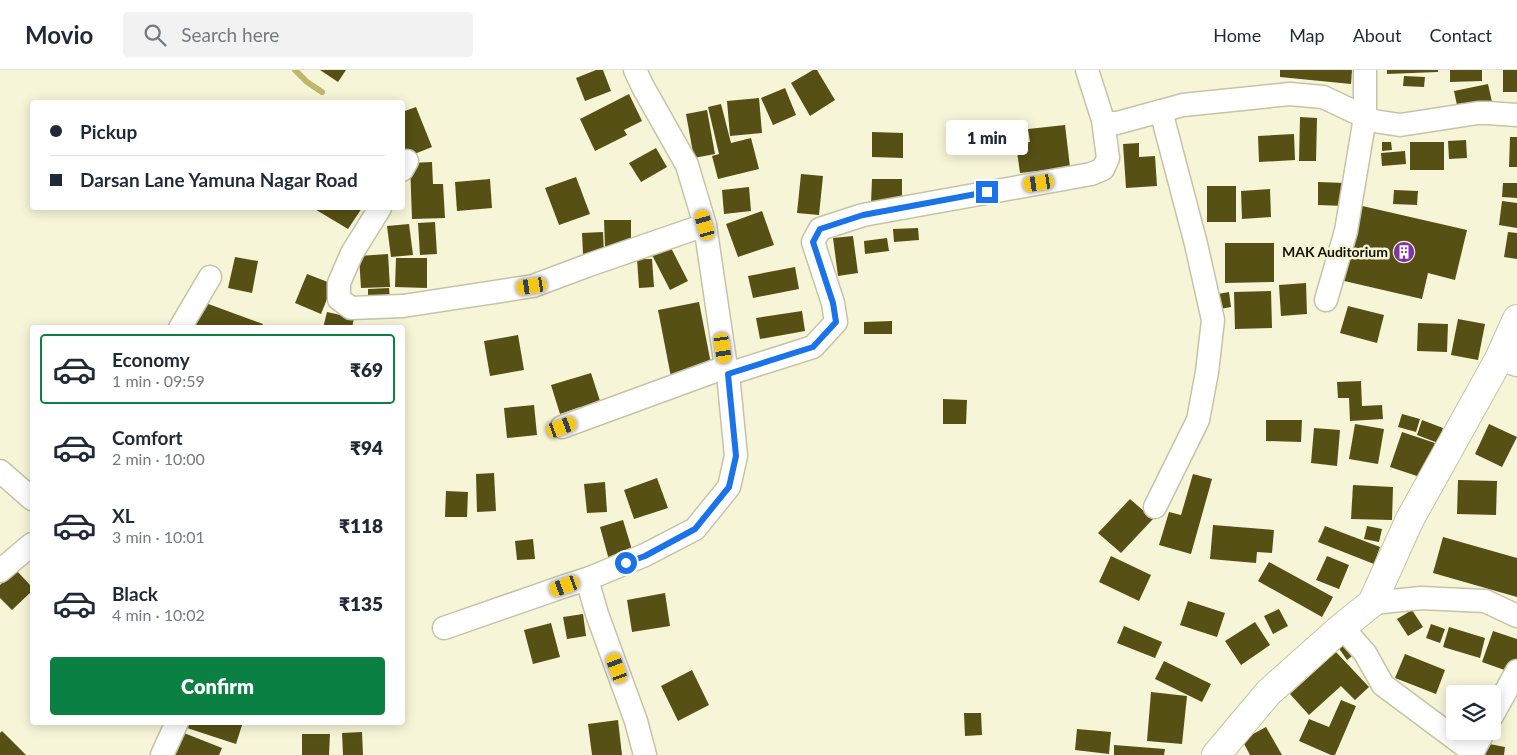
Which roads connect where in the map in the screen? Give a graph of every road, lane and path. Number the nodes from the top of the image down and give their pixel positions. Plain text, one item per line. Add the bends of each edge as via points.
1 (635, 70) edge
2 (1087, 70) edge
3 (1365, 70) edge
4 (1161, 111) junction
5 (1517, 115) edge
6 (1366, 117) junction
7 (1103, 120) junction
8 (379, 210) edge
9 (705, 225) junction
10 (210, 277) dead end
11 (1326, 300) dead end
12 (1517, 319) edge
13 (182, 325) edge
14 (1508, 362) edge
15 (727, 370) junction
16 (562, 427) dead end
17 (0, 471) edge
18 (30, 497) edge
19 (1155, 507) dead end
20 (30, 546) edge
21 (0, 571) edge
22 (590, 578) junction
23 (1372, 603) junction
24 (1517, 616) edge
25 (1342, 627) junction
26 (444, 628) dead end
27 (1517, 671) edge
28 (1501, 700) edge
29 (176, 725) edge
30 (1479, 740) edge
31 (1472, 753) edge
32 (162, 755) edge
33 (644, 755) edge
34 (1216, 755) edge

1 - 9 street via 688,166
2 - 7 street
3 - 6 street
4 - 6 street via 1183,104 1290,94 1323,97
4 - 7 street via 1117,123
4 - 19 street via 1213,320 1198,420
5 - 6 street via 1488,112 1400,125
6 - 11 street via 1346,231
7 - 15 street via 1107,164 1091,174 863,215 820,229 813,242 836,322 813,347
8 - 9 street via 352,253 339,283 339,299 351,308 403,306 532,286
9 - 15 street
10 - 13 street
12 - 14 main road
14 - 23 main road via 1410,519
15 - 16 street
15 - 22 street via 736,456 729,487 695,529 645,556
17 - 18 street
20 - 21 street
22 - 26 street
22 - 33 street via 588,584 597,614 636,721
23 - 24 street via 1421,598 1485,601
23 - 25 main road
25 - 31 street via 1365,653 1383,685
25 - 34 main road via 1270,692
27 - 28 street
29 - 32 street
30 - 31 street

